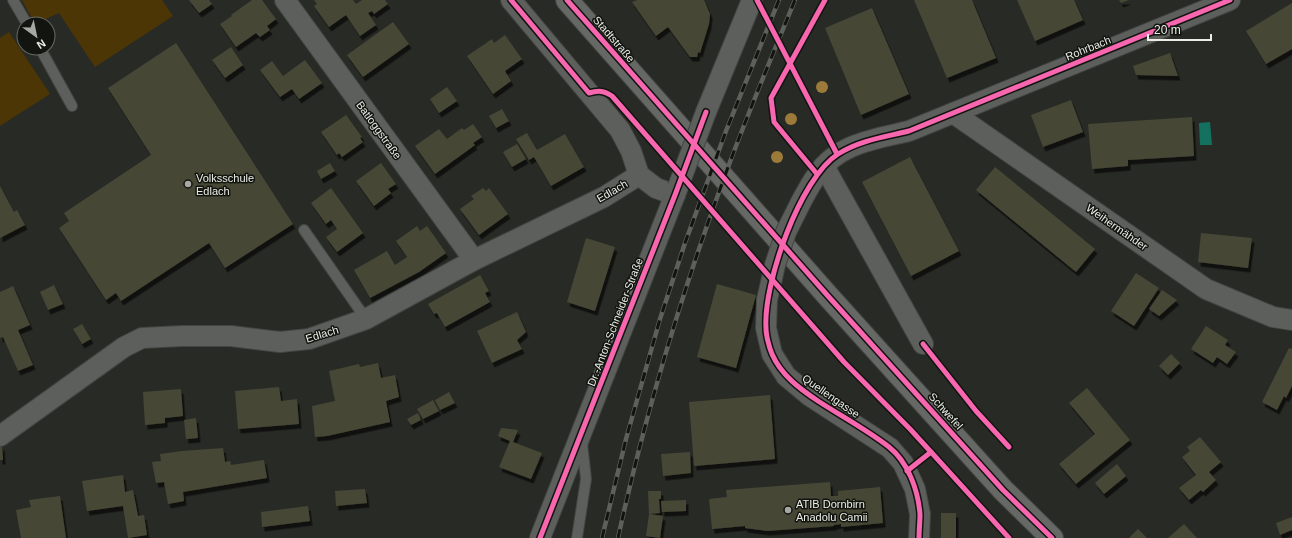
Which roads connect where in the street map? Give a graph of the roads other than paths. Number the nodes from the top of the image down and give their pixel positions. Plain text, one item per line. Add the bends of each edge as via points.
1 (13, 0) edge
2 (285, 0) edge
3 (511, 0) edge
4 (567, 0) edge
5 (1230, 0) edge
6 (748, 2) edge
7 (22, 16) edge
8 (44, 56) edge
9 (72, 106) dead end
10 (953, 113) junction
11 (824, 166) junction
12 (639, 175) junction
13 (677, 191) junction
14 (304, 230) dead end
15 (474, 260) junction
16 (828, 296) joint
17 (366, 319) junction
18 (1292, 320) edge
19 (923, 344) dead end
20 (581, 435) junction
21 (0, 436) edge
22 (540, 538) edge
23 (577, 538) edge
24 (919, 538) edge
25 (1052, 538) edge

1 - 7 lane
2 - 15 street, Batloggstraße
3 - 12 street via 620,130
4 - 16 main road, Stadtstraße
5 - 10 street, Rohrbach
6 - 13 street, Dr.-Anton-Schneider-Straße, bridge
8 - 9 lane
10 - 11 street, Quellengasse via 910,131 864,141 837,154
10 - 18 street, Weihermähder via 1206,289 1273,317
11 - 19 street
11 - 24 street, Quellengasse, bridge via 817,174 786,232 775,265 766,328 772,354 786,376 810,396 890,448 903,463 915,489 920,514
12 - 13 street via 656,188
12 - 15 street, Edlach via 604,196
13 - 20 street, Dr.-Anton-Schneider-Straße
14 - 17 lane
15 - 17 street, Edlach
16 - 25 main road, Schwefel via 1003,490
17 - 21 street, Edlach via 309,339 280,342 231,336 142,338 124,346
20 - 22 street, Dr.-Anton-Schneider-Straße
20 - 23 lane via 586,479

